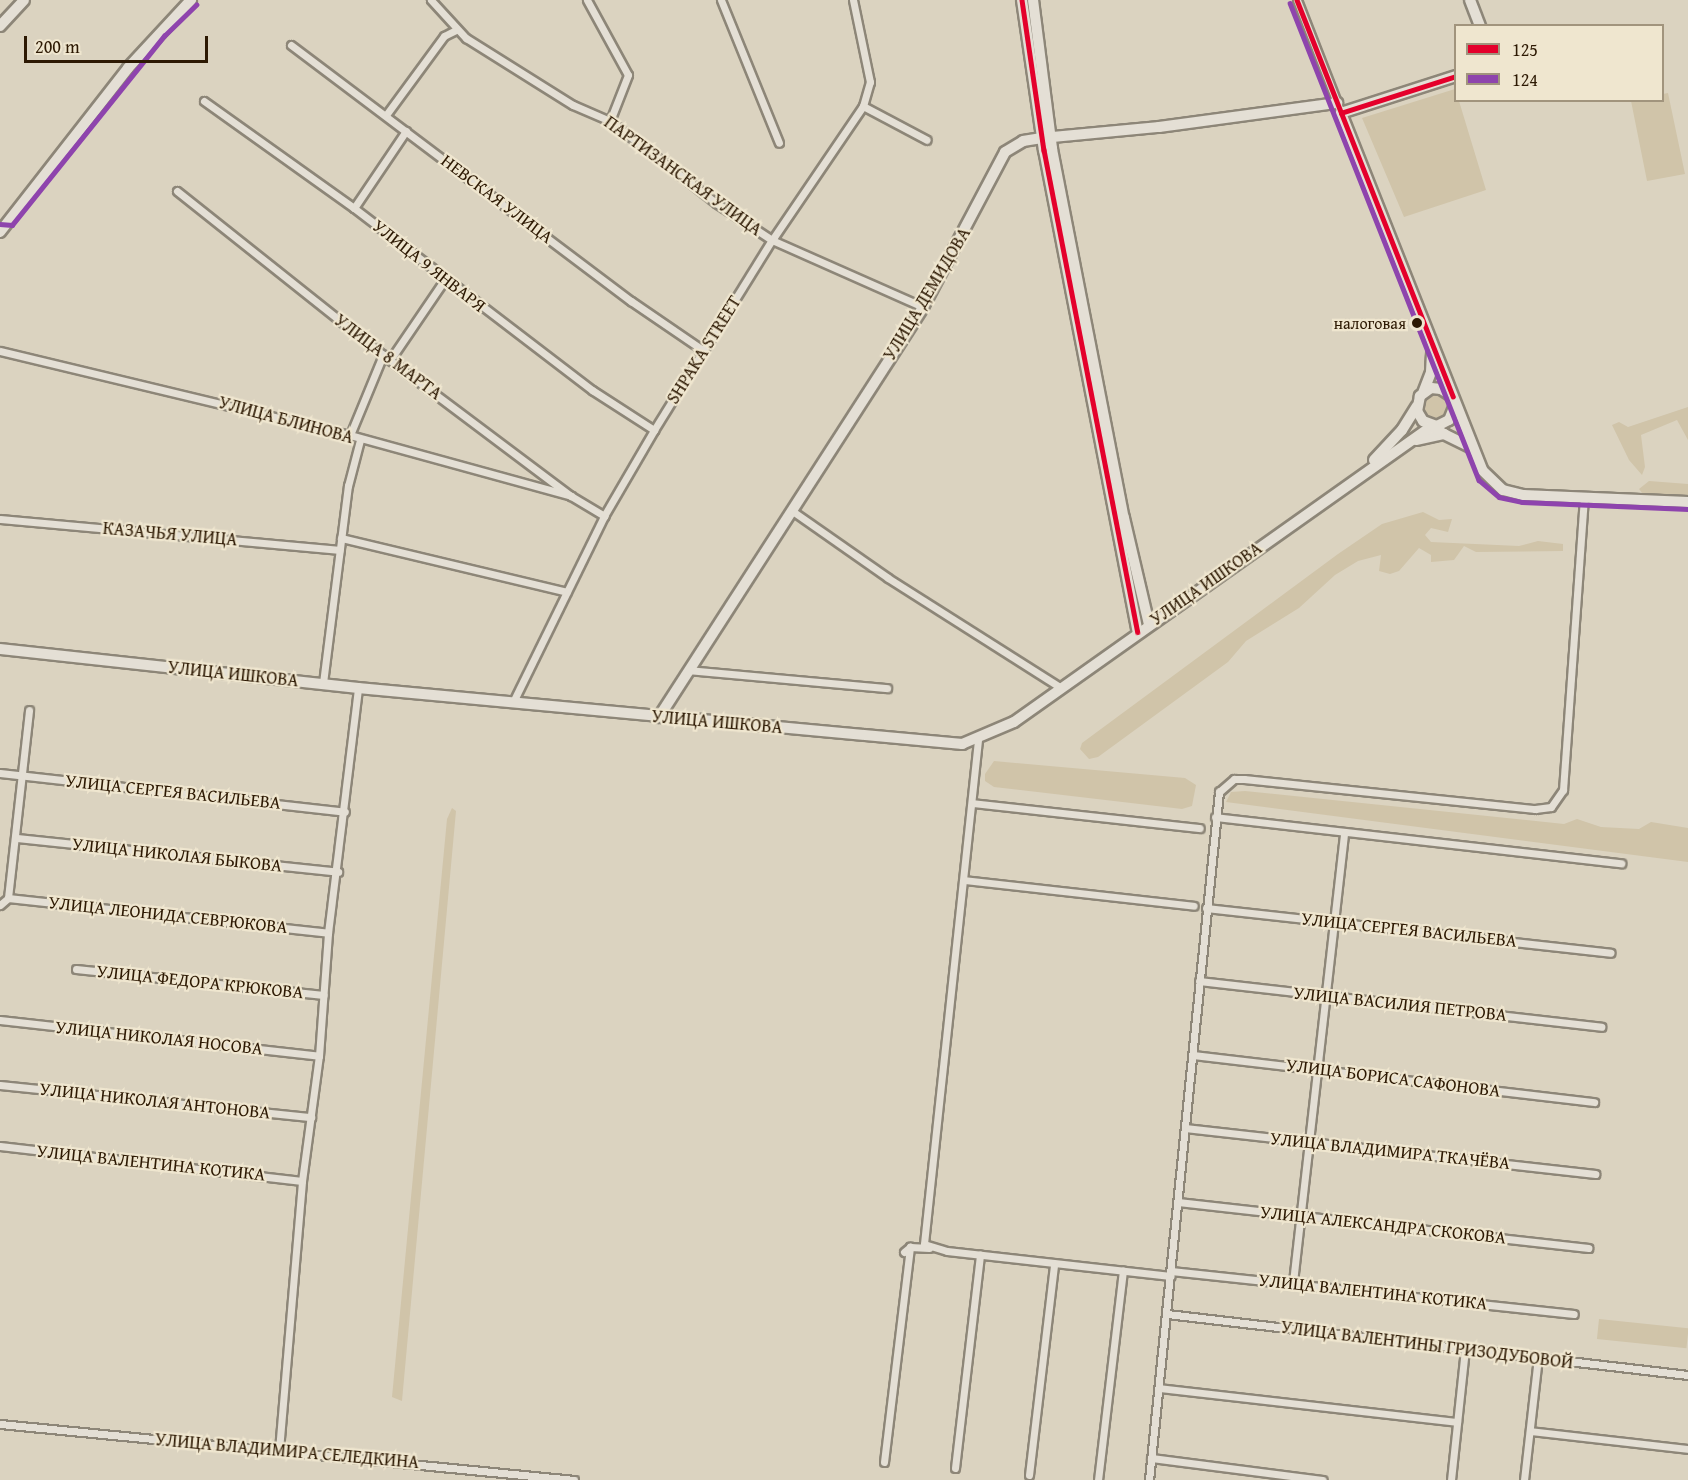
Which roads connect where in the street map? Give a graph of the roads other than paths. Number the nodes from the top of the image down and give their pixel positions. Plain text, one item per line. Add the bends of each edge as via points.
1 (24, 0) edge
2 (191, 0) edge
3 (431, 0) edge
4 (587, 0) edge
5 (721, 0) edge
6 (853, 0) edge
7 (1022, 0) edge
8 (1033, 0) edge
9 (1297, 0) edge
10 (1470, 0) edge
11 (1479, 24) edge
12 (0, 26) edge
13 (456, 30) junction
14 (291, 45) dead end
15 (1454, 76) edge
16 (204, 101) dead end
17 (1337, 103) junction
18 (863, 106) junction
19 (1341, 113) junction
20 (386, 115) junction
21 (610, 121) junction
22 (406, 131) junction
23 (1047, 137) junction
24 (927, 140) dead end
25 (779, 143) dead end
26 (177, 191) dead end
27 (354, 208) junction
28 (4, 217) edge
29 (0, 232) edge
30 (772, 240) junction
31 (445, 279) junction
32 (923, 307) junction
33 (1431, 342) junction
34 (0, 351) edge
35 (704, 351) junction
36 (383, 355) junction
37 (390, 360) junction
38 (1422, 393) junction
39 (1454, 400) junction
40 (1417, 406) junction
41 (1432, 426) junction
42 (654, 430) junction
43 (1444, 434) junction
44 (350, 435) junction
45 (360, 440) junction
46 (1413, 441) junction
47 (1471, 447) junction
48 (1353, 479) junction
49 (571, 496) junction
50 (1584, 498) junction
51 (1688, 502) edge
52 (791, 510) junction
53 (604, 516) junction
54 (0, 519) edge
55 (341, 538) junction
56 (340, 550) junction
57 (567, 592) junction
58 (1149, 625) junction
59 (1138, 632) junction
60 (0, 649) edge
61 (688, 670) junction
62 (323, 683) junction
63 (358, 688) junction
64 (887, 688) dead end
65 (1060, 688) junction
66 (513, 702) junction
67 (29, 710) dead end
68 (659, 717) junction
69 (978, 740) junction
70 (0, 773) edge
71 (23, 775) junction
72 (972, 803) junction
73 (345, 812) junction
74 (1215, 817) junction
75 (1200, 828) dead end
76 (1344, 833) junction
77 (17, 838) junction
78 (1621, 863) dead end
79 (338, 872) junction
80 (963, 880) junction
81 (8, 898) junction
82 (0, 904) edge
83 (1194, 906) dead end
84 (1206, 908) junction
85 (1335, 922) junction
86 (328, 933) junction
87 (1611, 953) dead end
88 (76, 969) dead end
89 (1199, 981) junction
90 (324, 995) junction
91 (1325, 996) junction
92 (0, 1020) edge
93 (1602, 1026) dead end
94 (1192, 1055) junction
95 (319, 1056) junction
96 (1318, 1069) junction
97 (0, 1085) edge
98 (1594, 1102) dead end
99 (311, 1117) junction
100 (1185, 1128) junction
101 (1310, 1142) junction
102 (0, 1146) edge
103 (1595, 1174) dead end
104 (302, 1180) junction
105 (1178, 1202) junction
106 (1303, 1216) junction
107 (929, 1248) junction
108 (1588, 1248) dead end
109 (980, 1254) junction
110 (1054, 1264) junction
111 (1123, 1270) junction
112 (1171, 1273) junction
113 (1293, 1282) junction
114 (1167, 1314) junction
115 (1574, 1314) dead end
116 (1465, 1349) junction
117 (1538, 1357) junction
118 (1688, 1375) edge
119 (1159, 1388) junction
120 (1457, 1422) junction
121 (0, 1424) edge
122 (1530, 1431) junction
123 (1688, 1449) edge
124 (279, 1450) junction
125 (1151, 1458) junction
126 (884, 1462) dead end
127 (956, 1468) dead end
128 (1029, 1475) dead end
129 (574, 1480) edge
130 (1098, 1480) edge
131 (1149, 1480) edge
132 (1323, 1480) edge
133 (1451, 1480) edge
134 (1524, 1480) edge

1 - 12 street
2 - 28 street via 151,40
3 - 13 street, ПАРТИЗАНСКАЯ УЛИЦА
4 - 21 street via 628,75
5 - 25 street
6 - 18 street, SHPAKA STREET via 870,82
7 - 23 street
8 - 23 street
9 - 17 street
10 - 11 street
13 - 20 street via 444,36
13 - 21 street, ПАРТИЗАНСКАЯ УЛИЦА via 573,105
14 - 20 street, НЕВСКАЯ УЛИЦА
15 - 19 street
16 - 27 street, УЛИЦА 9 ЯНВАРЯ
17 - 19 street
17 - 23 street, УЛИЦА ДЕМИДОВА
18 - 24 street
18 - 30 street, SHPAKA STREET
19 - 33 street
20 - 22 street, НЕВСКАЯ УЛИЦА
21 - 30 street, ПАРТИЗАНСКАЯ УЛИЦА via 716,203
22 - 27 street
22 - 35 street, НЕВСКАЯ УЛИЦА via 631,301
23 - 32 street, УЛИЦА ДЕМИДОВА via 1016,144 999,160 957,248
23 - 58 street
23 - 59 street
26 - 36 street, УЛИЦА 8 МАРТА
27 - 31 street, УЛИЦА 9 ЯНВАРЯ
28 - 29 street
30 - 32 street, ПАРТИЗАНСКАЯ УЛИЦА
30 - 35 street, SHPAKA STREET
31 - 37 street
31 - 42 street, УЛИЦА 9 ЯНВАРЯ via 592,390
32 - 52 street, УЛИЦА ДЕМИДОВА
33 - 38 street via 1431,372
33 - 39 street
34 - 44 street, УЛИЦА БЛИНОВА
35 - 42 street, SHPAKA STREET
36 - 37 street, УЛИЦА 8 МАРТА
36 - 44 street
37 - 49 street, УЛИЦА 8 МАРТА
38 - 39 street via 1437,388
38 - 40 street
39 - 41 street via 1449,420
39 - 47 street
40 - 41 street via 1419,416
40 - 48 street, УЛИЦА ИШКОВА via 1386,449
41 - 43 street
41 - 46 street, УЛИЦА ИШКОВА
42 - 53 street, SHPAKA STREET
43 - 46 street
43 - 47 street
44 - 45 street, УЛИЦА БЛИНОВА
45 - 49 street, УЛИЦА БЛИНОВА
45 - 55 street
46 - 48 street, УЛИЦА ИШКОВА
47 - 50 street via 1485,475 1503,490 1523,495
48 - 58 street, УЛИЦА ИШКОВА
49 - 53 street, УЛИЦА 8 МАРТА
50 - 51 street
50 - 74 street via 1563,790 1556,803 1535,809 1234,779 1219,792
52 - 61 street, УЛИЦА ДЕМИДОВА
52 - 65 street via 888,578
53 - 57 street, SHPAKA STREET
54 - 56 street, КАЗАЧЬЯ УЛИЦА
55 - 56 street
55 - 57 street
56 - 62 street
57 - 66 street, SHPAKA STREET
58 - 59 street, УЛИЦА ИШКОВА
59 - 65 street, УЛИЦА ИШКОВА
60 - 62 street, УЛИЦА ИШКОВА
61 - 64 street
61 - 68 street, УЛИЦА ДЕМИДОВА
62 - 63 street, УЛИЦА ИШКОВА
63 - 66 street, УЛИЦА ИШКОВА
63 - 73 street
65 - 69 street, УЛИЦА ИШКОВА via 1014,722
66 - 68 street, УЛИЦА ИШКОВА
67 - 71 street
68 - 69 street, УЛИЦА ИШКОВА via 929,743
69 - 72 street
70 - 71 street, УЛИЦА СЕРГЕЯ ВАСИЛЬЕВА
71 - 73 street, УЛИЦА СЕРГЕЯ ВАСИЛЬЕВА
71 - 77 street
72 - 75 street
72 - 80 street
73 - 79 street
74 - 76 street
74 - 84 street
76 - 78 street
76 - 85 street
77 - 79 street, УЛИЦА НИКОЛАЯ БЫКОВА
77 - 81 street
79 - 86 street
80 - 83 street
80 - 107 street via 922,1239
81 - 82 street
81 - 86 street, УЛИЦА ЛЕОНИДА СЕВРЮКОВА
84 - 85 street, УЛИЦА СЕРГЕЯ ВАСИЛЬЕВА
84 - 89 street
85 - 87 street, УЛИЦА СЕРГЕЯ ВАСИЛЬЕВА
85 - 91 street
86 - 90 street
88 - 90 street, УЛИЦА ФЕДОРА КРЮКОВА
89 - 91 street, УЛИЦА ВАСИЛИЯ ПЕТРОВА
89 - 94 street
90 - 95 street
91 - 93 street, УЛИЦА ВАСИЛИЯ ПЕТРОВА
91 - 96 street
92 - 95 street, УЛИЦА НИКОЛАЯ НОСОВА
94 - 96 street, УЛИЦА БОРИСА САФОНОВА
94 - 100 street
95 - 99 street
96 - 98 street, УЛИЦА БОРИСА САФОНОВА
96 - 101 street
97 - 99 street, УЛИЦА НИКОЛАЯ АНТОНОВА
99 - 104 street
100 - 101 street, УЛИЦА ВЛАДИМИРА ТКАЧЁВА
100 - 105 street
101 - 103 street, УЛИЦА ВЛАДИМИРА ТКАЧЁВА
101 - 106 street
102 - 104 street, УЛИЦА ВАЛЕНТИНА КОТИКА
104 - 124 street
105 - 106 street, УЛИЦА АЛЕКСАНДРА СКОКОВА
105 - 112 street
106 - 108 street, УЛИЦА АЛЕКСАНДРА СКОКОВА
106 - 113 street
107 - 109 street, УЛИЦА ВАЛЕНТИНА КОТИКА
107 - 126 street, УЛИЦА ВАЛЕНТИНА КОТИКА via 907,1250
109 - 110 street, УЛИЦА ВАЛЕНТИНА КОТИКА
109 - 127 street
110 - 111 street, УЛИЦА ВАЛЕНТИНА КОТИКА
110 - 128 street
111 - 112 street, УЛИЦА ВАЛЕНТИНА КОТИКА
111 - 130 street
112 - 113 street, УЛИЦА ВАЛЕНТИНА КОТИКА
112 - 114 street
113 - 115 street, УЛИЦА ВАЛЕНТИНА КОТИКА
114 - 116 street, УЛИЦА ВАЛЕНТИНЫ ГРИЗОДУБОВОЙ
114 - 119 street
116 - 117 street, УЛИЦА ВАЛЕНТИНЫ ГРИЗОДУБОВОЙ
116 - 120 street
117 - 118 street, УЛИЦА ВАЛЕНТИНЫ ГРИЗОДУБОВОЙ
117 - 122 street
119 - 120 street
119 - 125 street
120 - 133 street
121 - 124 street, УЛИЦА ВЛАДИМИРА СЕЛЕДКИНА
122 - 123 street
122 - 134 street
124 - 129 street, УЛИЦА ВЛАДИМИРА СЕЛЕДКИНА
125 - 131 street
125 - 132 street

